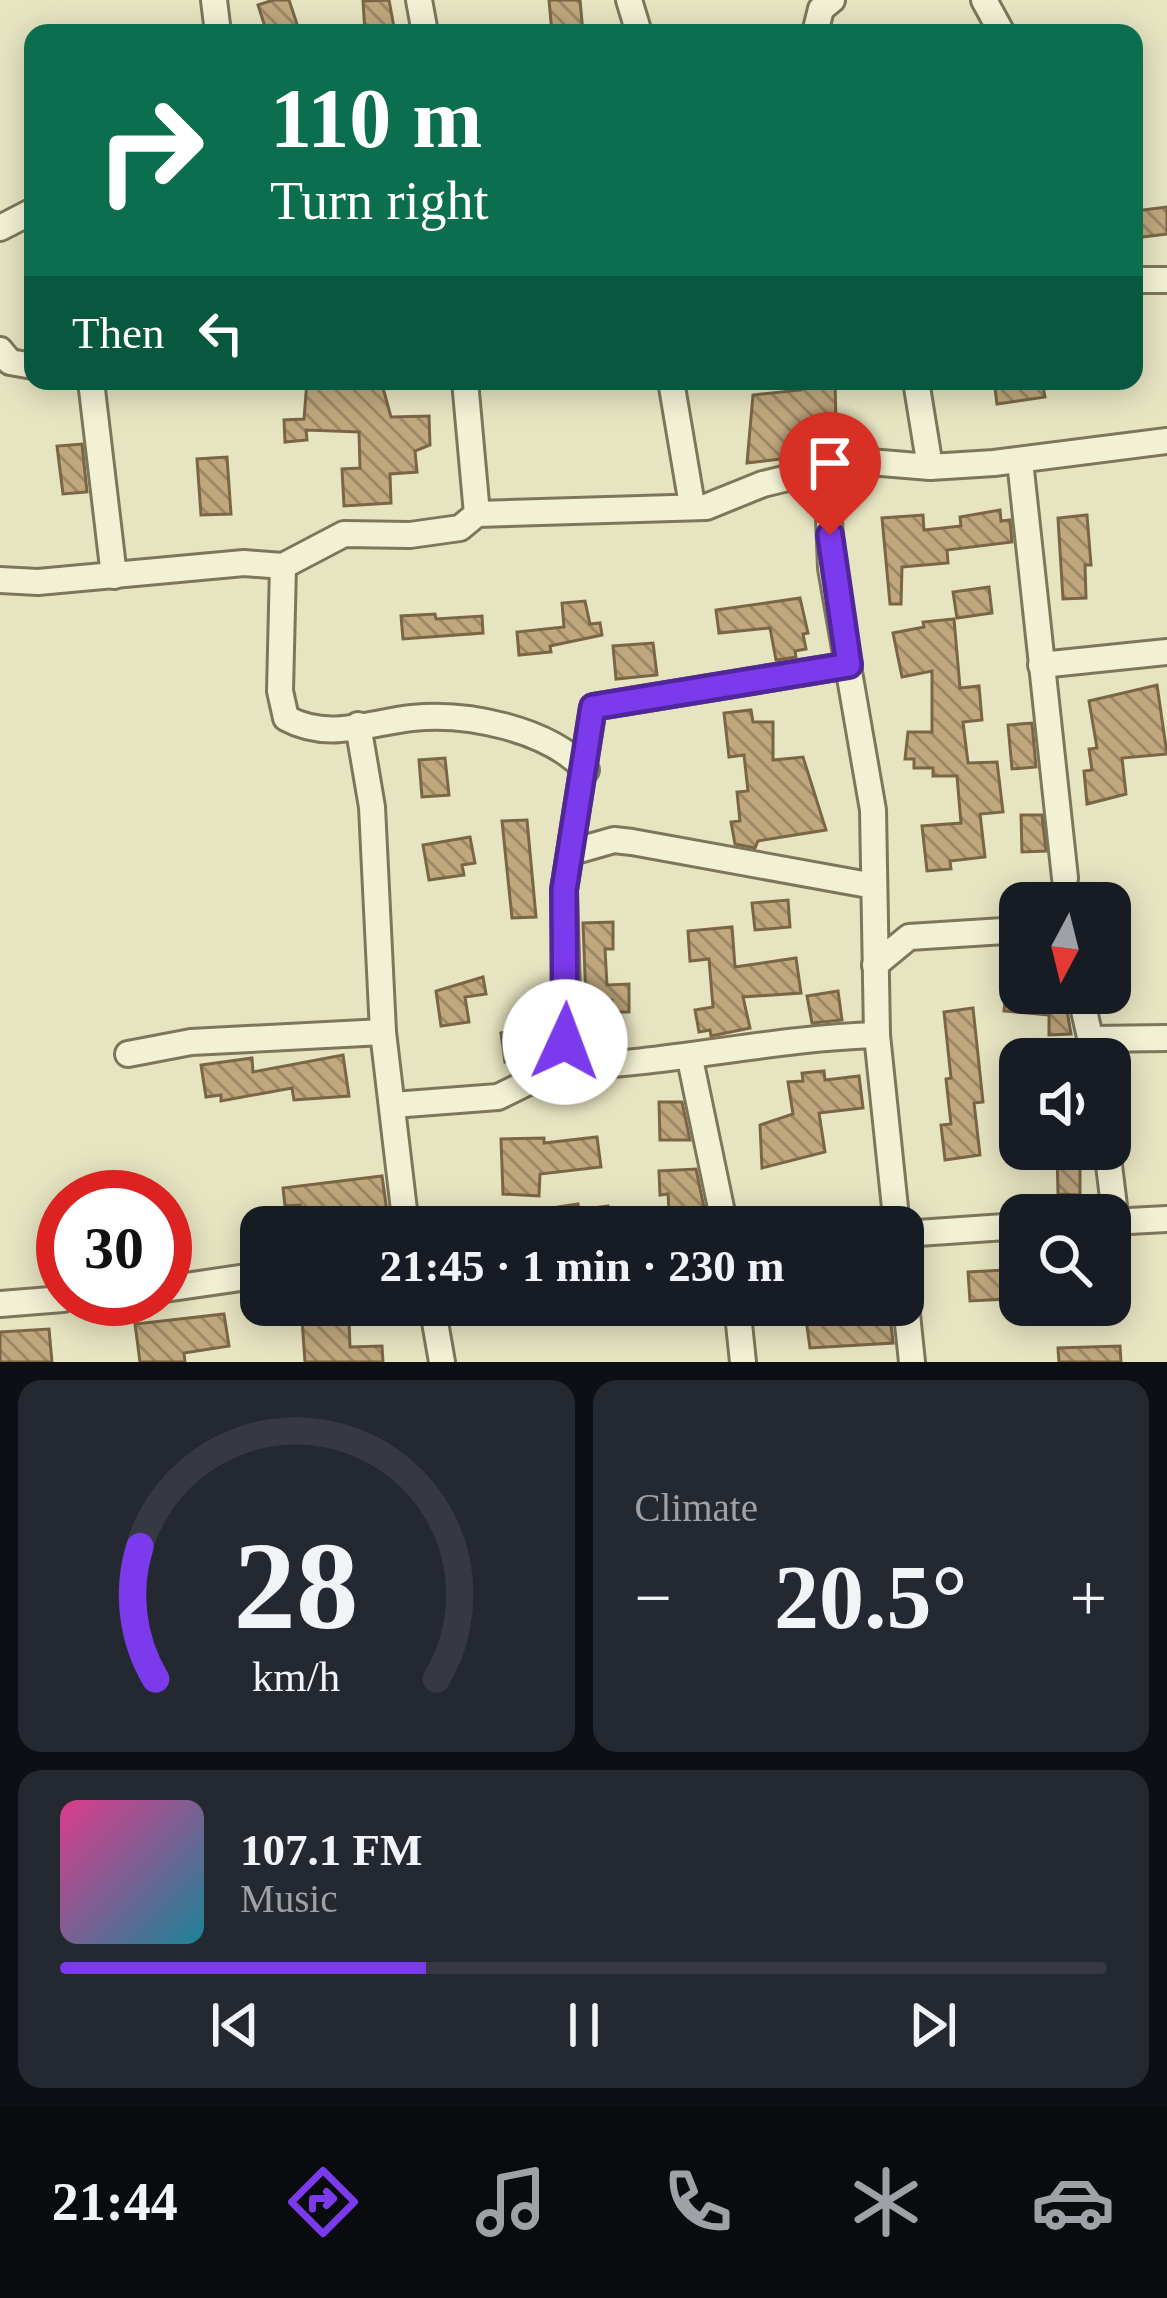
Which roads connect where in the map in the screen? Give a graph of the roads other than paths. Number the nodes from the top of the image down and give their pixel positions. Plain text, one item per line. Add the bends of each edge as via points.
1 (92, 390) edge
2 (466, 390) edge
3 (673, 390) edge
4 (917, 390) edge
5 (1167, 441) edge
6 (1020, 461) junction
7 (930, 467) junction
8 (827, 468) junction
9 (692, 505) junction
10 (477, 514) junction
11 (283, 566) junction
12 (114, 576) junction
13 (0, 580) edge
14 (1167, 652) edge
15 (849, 665) junction
16 (1041, 665) junction
17 (358, 725) junction
18 (586, 770) junction
19 (572, 852) junction
20 (1064, 878) dead end
21 (874, 886) junction
22 (999, 931) edge
23 (875, 965) junction
24 (383, 1032) junction
25 (877, 1035) junction
26 (1167, 1038) edge
27 (1131, 1043) edge
28 (128, 1054) dead end
29 (690, 1059) junction
30 (559, 1067) junction
31 (393, 1105) junction
32 (404, 1206) edge
33 (720, 1206) edge
34 (896, 1206) edge
35 (1167, 1219) edge
36 (1131, 1221) edge
37 (999, 1227) edge
38 (924, 1233) edge
39 (240, 1278) edge
40 (192, 1285) edge
41 (36, 1301) edge
42 (0, 1304) edge
43 (436, 1326) edge
44 (739, 1326) edge
45 (908, 1326) edge
46 (442, 1362) edge
47 (743, 1362) edge
48 (912, 1362) edge

1 - 12 street
2 - 10 street
3 - 9 street
4 - 7 street
5 - 6 street
6 - 7 street
6 - 16 street
7 - 8 street via 870,460
8 - 9 street via 726,503
8 - 15 street via 831,568
9 - 10 street
10 - 11 street via 460,528 344,534
11 - 12 street
11 - 17 street via 286,718 308,730
12 - 13 street
14 - 16 street
15 - 18 street via 600,702 589,716
15 - 21 street via 873,811
16 - 20 street
17 - 18 street via 456,718 569,752
17 - 24 street via 377,859
18 - 19 street
19 - 21 street via 632,842
19 - 30 street
21 - 23 street
22 - 23 street via 909,937
23 - 25 street
24 - 28 street via 191,1042
24 - 31 street
25 - 29 street via 730,1047
25 - 34 street
26 - 27 street
29 - 30 street
29 - 33 street
30 - 31 street via 498,1097
31 - 32 street
35 - 36 street
37 - 38 street
39 - 40 street
41 - 42 street
43 - 46 street
44 - 47 street
45 - 48 street

